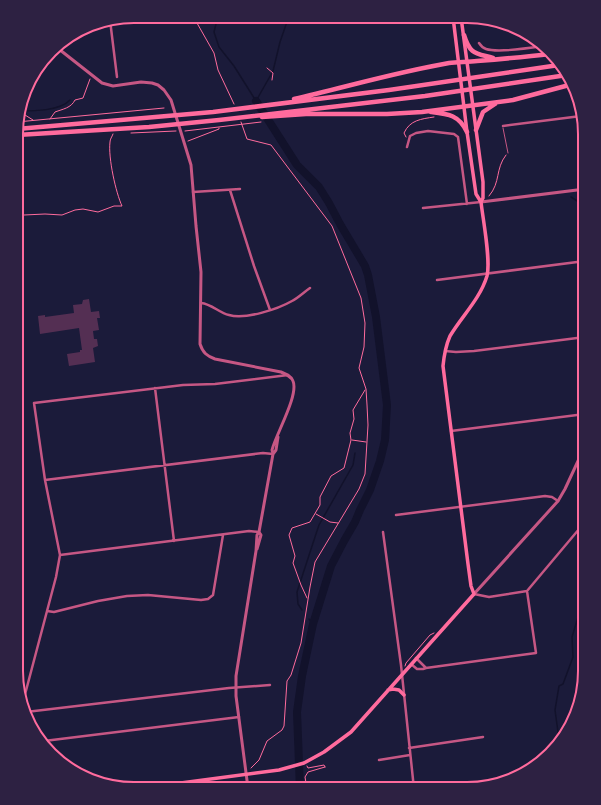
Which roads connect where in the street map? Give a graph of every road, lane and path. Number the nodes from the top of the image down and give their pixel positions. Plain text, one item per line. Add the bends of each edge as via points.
1 (196, 23) edge
2 (454, 23) edge
3 (462, 23) edge
4 (111, 25) edge
5 (464, 35) junction
6 (479, 43) dead end
7 (536, 47) edge
8 (61, 51) edge
9 (544, 55) edge
10 (496, 59) junction
11 (459, 62) junction
12 (467, 62) junction
13 (555, 66) edge
14 (267, 68) dead end
15 (92, 75) junction
16 (562, 76) edge
17 (116, 77) dead end
18 (272, 80) dead end
19 (567, 86) edge
20 (313, 97) junction
21 (502, 101) junction
22 (234, 105) dead end
23 (472, 105) junction
24 (464, 106) junction
25 (164, 108) dead end
26 (422, 112) junction
27 (25, 115) edge
28 (437, 117) dead end
29 (577, 117) edge
30 (50, 119) junction
31 (239, 119) dead end
32 (219, 120) junction
33 (33, 121) junction
34 (24, 122) edge
35 (502, 126) joint
36 (220, 127) dead end
37 (23, 128) edge
38 (476, 130) junction
39 (467, 132) junction
40 (113, 133) dead end
41 (23, 135) edge
42 (408, 139) junction
43 (184, 143) junction
44 (407, 147) dead end
45 (508, 153) joint
46 (240, 189) dead end
47 (230, 190) junction
48 (578, 190) edge
49 (193, 192) junction
50 (489, 196) dead end
51 (481, 202) junction
52 (467, 204) junction
53 (423, 208) dead end
54 (23, 216) edge
55 (578, 262) edge
56 (487, 274) junction
57 (437, 280) dead end
58 (310, 288) dead end
59 (201, 303) junction
60 (270, 310) junction
61 (578, 337) edge
62 (445, 352) junction
63 (288, 375) junction
64 (155, 388) junction
65 (366, 389) junction
66 (578, 415) edge
67 (451, 431) junction
68 (352, 440) junction
69 (366, 442) junction
70 (273, 454) junction
71 (578, 461) edge
72 (164, 465) junction
73 (45, 480) junction
74 (558, 501) junction
75 (461, 507) junction
76 (316, 514) junction
77 (396, 514) dead end
78 (339, 523) junction
79 (578, 530) edge
80 (260, 532) junction
81 (383, 532) dead end
82 (223, 535) junction
83 (174, 541) junction
84 (60, 556) junction
85 (527, 591) junction
86 (474, 594) junction
87 (308, 598) junction
88 (47, 611) junction
89 (433, 633) dead end
90 (416, 658) junction
91 (407, 661) dead end
92 (411, 664) junction
93 (426, 668) junction
94 (402, 674) junction
95 (270, 685) dead end
96 (236, 688) junction
97 (387, 690) junction
98 (25, 694) edge
99 (404, 695) junction
100 (31, 711) edge
101 (238, 717) junction
102 (483, 737) dead end
103 (48, 741) edge
104 (409, 748) junction
105 (410, 755) junction
106 (379, 760) dead end
107 (305, 764) junction
108 (251, 768) dead end
109 (246, 775) junction
110 (191, 782) edge
111 (247, 782) edge
112 (306, 782) edge
113 (413, 782) edge

1 - 22 path via 214,53 218,70
2 - 11 main road
3 - 5 main road
4 - 17 street
5 - 10 highway via 475,53
5 - 12 main road
6 - 7 street via 483,48 490,50
8 - 15 street
9 - 10 highway
10 - 12 highway
11 - 12 highway
11 - 20 highway via 411,70
11 - 24 main road
12 - 23 main road
13 - 20 highway via 389,90
14 - 18 path via 273,73
15 - 30 path via 83,98 75,100 73,105 66,109 55,112
15 - 43 street via 113,86 147,82 158,85 169,96
16 - 32 highway via 425,96
19 - 21 highway
20 - 37 highway via 213,112
21 - 23 highway
21 - 38 highway via 483,112
23 - 24 highway
23 - 38 main road
24 - 26 highway
24 - 39 main road
25 - 30 path
26 - 32 highway
26 - 39 highway via 453,116 461,122
27 - 33 path
28 - 42 path via 413,121 404,133
29 - 35 street
30 - 33 path
31 - 65 path via 247,139 271,145 332,226 361,298 365,323 364,347 359,368
32 - 41 highway
33 - 34 path
35 - 45 lane
36 - 43 path
38 - 51 main road via 483,182
39 - 51 main road via 476,194
40 - 54 path via 110,141 112,170 122,206 98,212 83,209 62,215
42 - 44 street
42 - 52 street via 416,133 428,131 458,136
43 - 49 street via 190,158
45 - 50 path via 500,162 496,185
46 - 47 street
47 - 49 street
47 - 60 street
48 - 51 street
49 - 59 street via 201,272
51 - 52 street
51 - 56 main road
52 - 53 street
55 - 56 street
56 - 57 street
56 - 62 main road via 482,289 450,338
58 - 60 street via 292,301
59 - 60 street via 209,304 230,316
59 - 63 street via 200,344 205,354 215,359
61 - 62 street via 474,351
62 - 67 main road via 444,374
63 - 64 street
63 - 70 street via 294,382 294,391 274,443
64 - 72 street
64 - 73 street via 34,403
65 - 68 path via 353,410 354,419 350,433
65 - 69 path
66 - 67 street
67 - 75 main road
68 - 69 path
68 - 76 path via 344,468 331,476 320,497
69 - 78 path via 365,474
70 - 72 street
70 - 80 street
71 - 74 street
72 - 73 street
72 - 83 street
73 - 84 street
74 - 75 street via 545,496
74 - 86 street
75 - 77 street
75 - 86 main road
76 - 78 path via 330,522
76 - 87 path via 310,522 292,528 288,535 296,556 292,563
78 - 87 path via 315,562
79 - 85 street
80 - 82 street
80 - 96 street via 257,535
81 - 94 street
82 - 83 street
82 - 88 street via 213,595 208,599 127,596 54,612
83 - 84 street
84 - 88 street
85 - 86 street via 489,597
85 - 93 street via 536,653
86 - 90 main road
87 - 108 path via 301,643 287,681 284,726 267,741 259,760
88 - 98 street
89 - 91 path
90 - 92 main road
90 - 93 street
92 - 93 street via 417,669
92 - 94 main road
94 - 97 main road
94 - 99 street
95 - 96 street
96 - 100 street
96 - 101 street
97 - 99 main road via 399,690
97 - 107 main road via 338,743
99 - 104 street
101 - 103 street
101 - 109 street
102 - 104 street
104 - 105 street
105 - 106 street
105 - 113 street
107 - 109 main road
107 - 112 path via 308,768 324,765 325,767 308,772
109 - 110 main road
109 - 111 street

